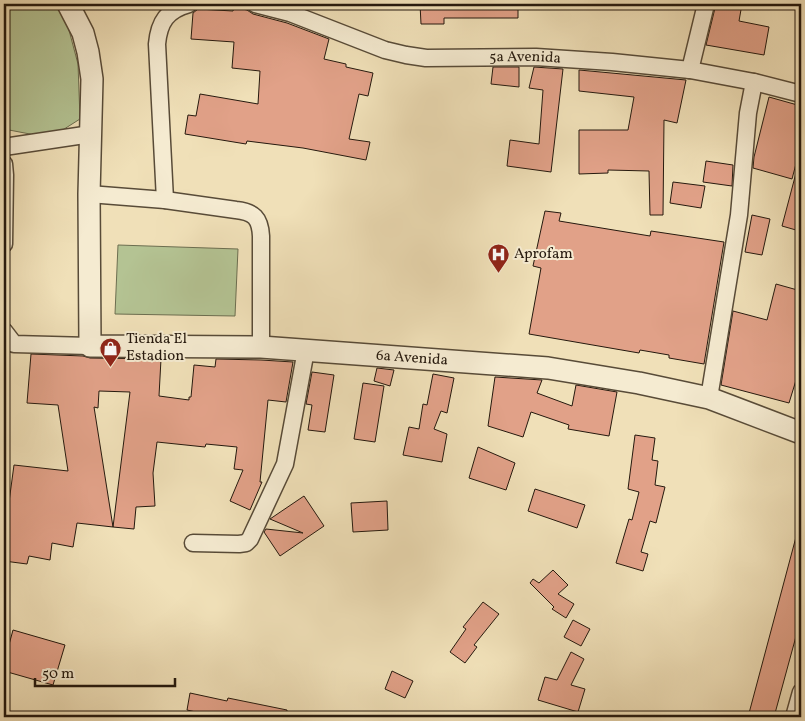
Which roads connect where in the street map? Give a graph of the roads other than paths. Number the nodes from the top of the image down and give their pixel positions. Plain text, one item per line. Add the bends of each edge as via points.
1 (68, 4) edge
2 (255, 4) edge
3 (706, 4) edge
4 (183, 6) edge
5 (690, 70) junction
6 (754, 82) junction
7 (801, 94) edge
8 (91, 134) junction
9 (4, 147) edge
10 (4, 164) edge
11 (89, 194) junction
12 (165, 200) junction
13 (4, 244) edge
14 (9, 338) edge
15 (90, 346) junction
16 (261, 347) junction
17 (306, 350) junction
18 (709, 398) junction
19 (801, 433) edge
20 (193, 543) dead end
21 (801, 692) edge
22 (794, 717) edge

1 - 8 street via 83,33 88,52 92,79
2 - 5 street, 5a Avenida via 290,13 406,56 536,56
3 - 5 street
4 - 12 street via 167,15 157,44
5 - 6 street, 5a Avenida
6 - 7 street, 5a Avenida
6 - 18 street via 748,112 739,215
8 - 9 street
8 - 11 street
10 - 13 street
11 - 12 street
11 - 15 street
12 - 16 street via 248,212 256,218 261,226
14 - 15 street, 6a Avenida
15 - 16 street, 6a Avenida
16 - 17 street, 6a Avenida
17 - 18 street, 6a Avenida via 548,368 639,382
17 - 20 street via 286,464 250,539 239,544
18 - 19 street, 6a Avenida
21 - 22 street

